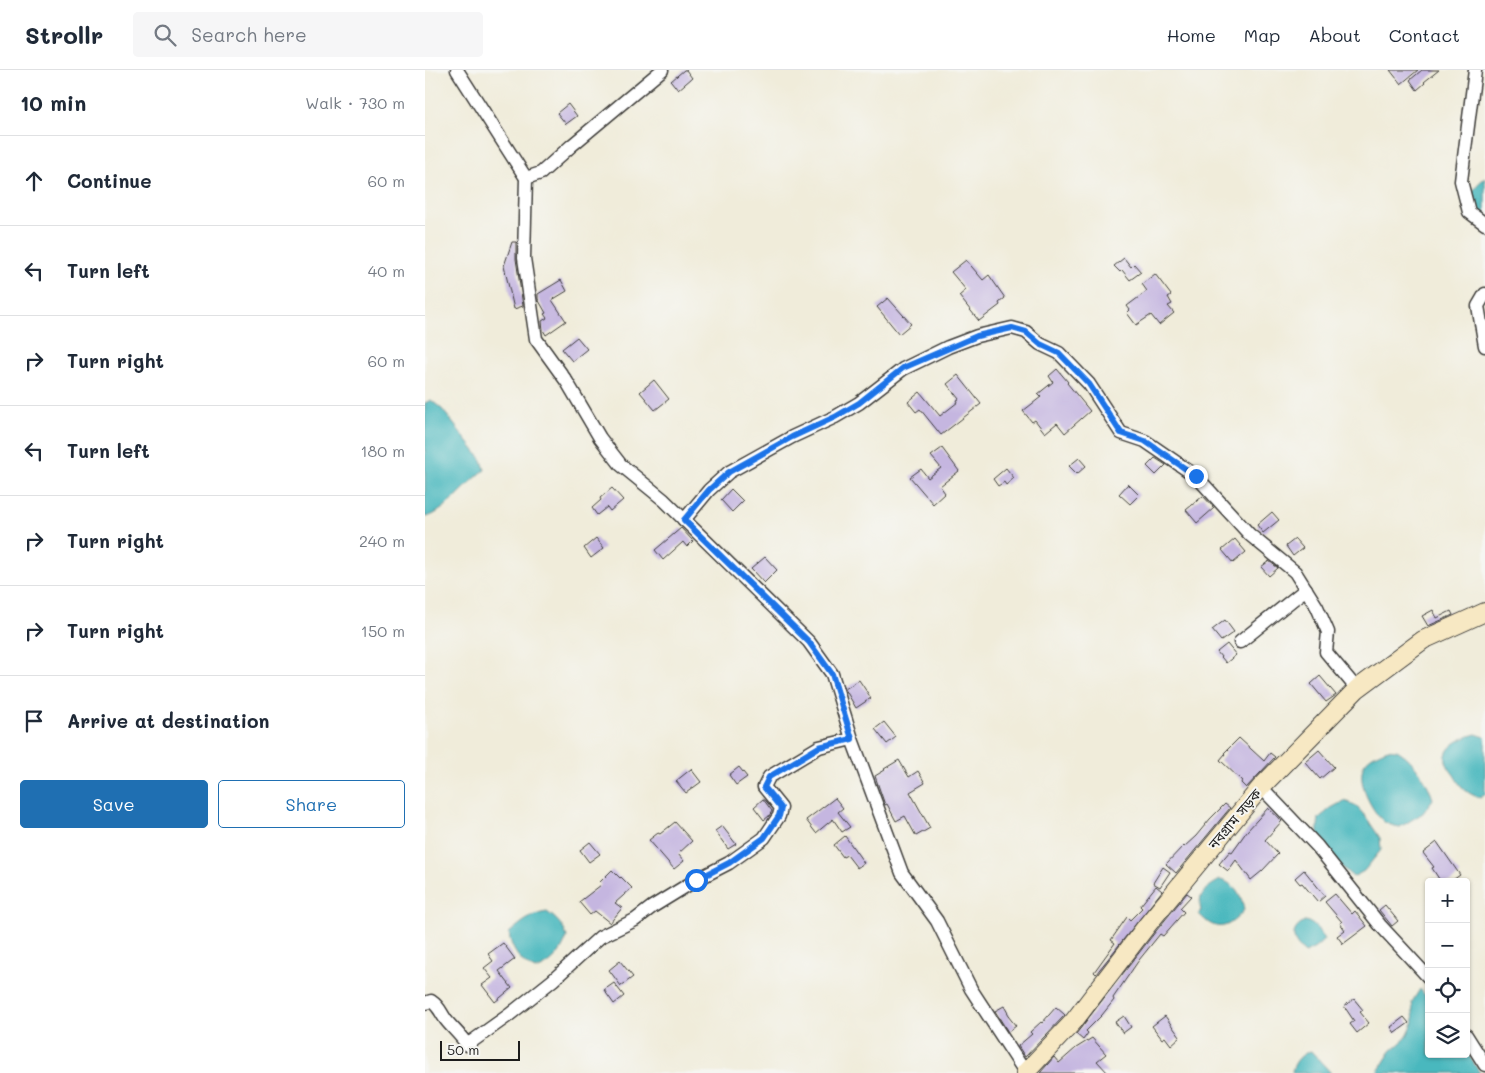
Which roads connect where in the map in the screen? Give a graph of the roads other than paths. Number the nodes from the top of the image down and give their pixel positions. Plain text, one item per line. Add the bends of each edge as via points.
1 (457, 70) edge
2 (662, 70) edge
3 (1475, 70) edge
4 (526, 178) junction
5 (1485, 224) edge
6 (1485, 294) edge
7 (1481, 304) edge
8 (1485, 346) edge
9 (684, 520) junction
10 (1306, 589) junction
11 (1485, 612) edge
12 (1240, 642) dead end
13 (1357, 688) junction
14 (852, 739) junction
15 (1261, 787) junction
16 (1425, 974) edge
17 (425, 1003) edge
18 (1470, 1041) edge
19 (1485, 1065) edge
20 (1025, 1073) edge

1 - 4 street
2 - 4 street via 541,173
3 - 5 street via 1461,181 1469,212
4 - 9 street via 524,258 536,339 567,382 600,438 621,464
6 - 7 street
7 - 8 street
9 - 10 street via 729,472 859,403 903,368 977,336 1012,328 1026,332 1040,344 1059,353 1089,384 1121,433 1145,441 1196,476 1250,535 1295,572
9 - 14 street via 809,642 832,674
10 - 12 street
10 - 13 street via 1328,632 1326,652
11 - 13 main road, নবগ্রাম সড়ক via 1423,640
13 - 15 main road, নবগ্রাম সড়ক
14 - 17 street via 819,747 769,777 764,787 781,808 764,838 635,920 600,937 553,980 467,1045 446,1021 438,1006 431,1001
14 - 20 street via 902,873 937,921 971,988
15 - 16 street via 1317,846 1380,925
15 - 20 main road, নবগ্রাম সড়ক via 1148,924 1073,1022
18 - 19 street

